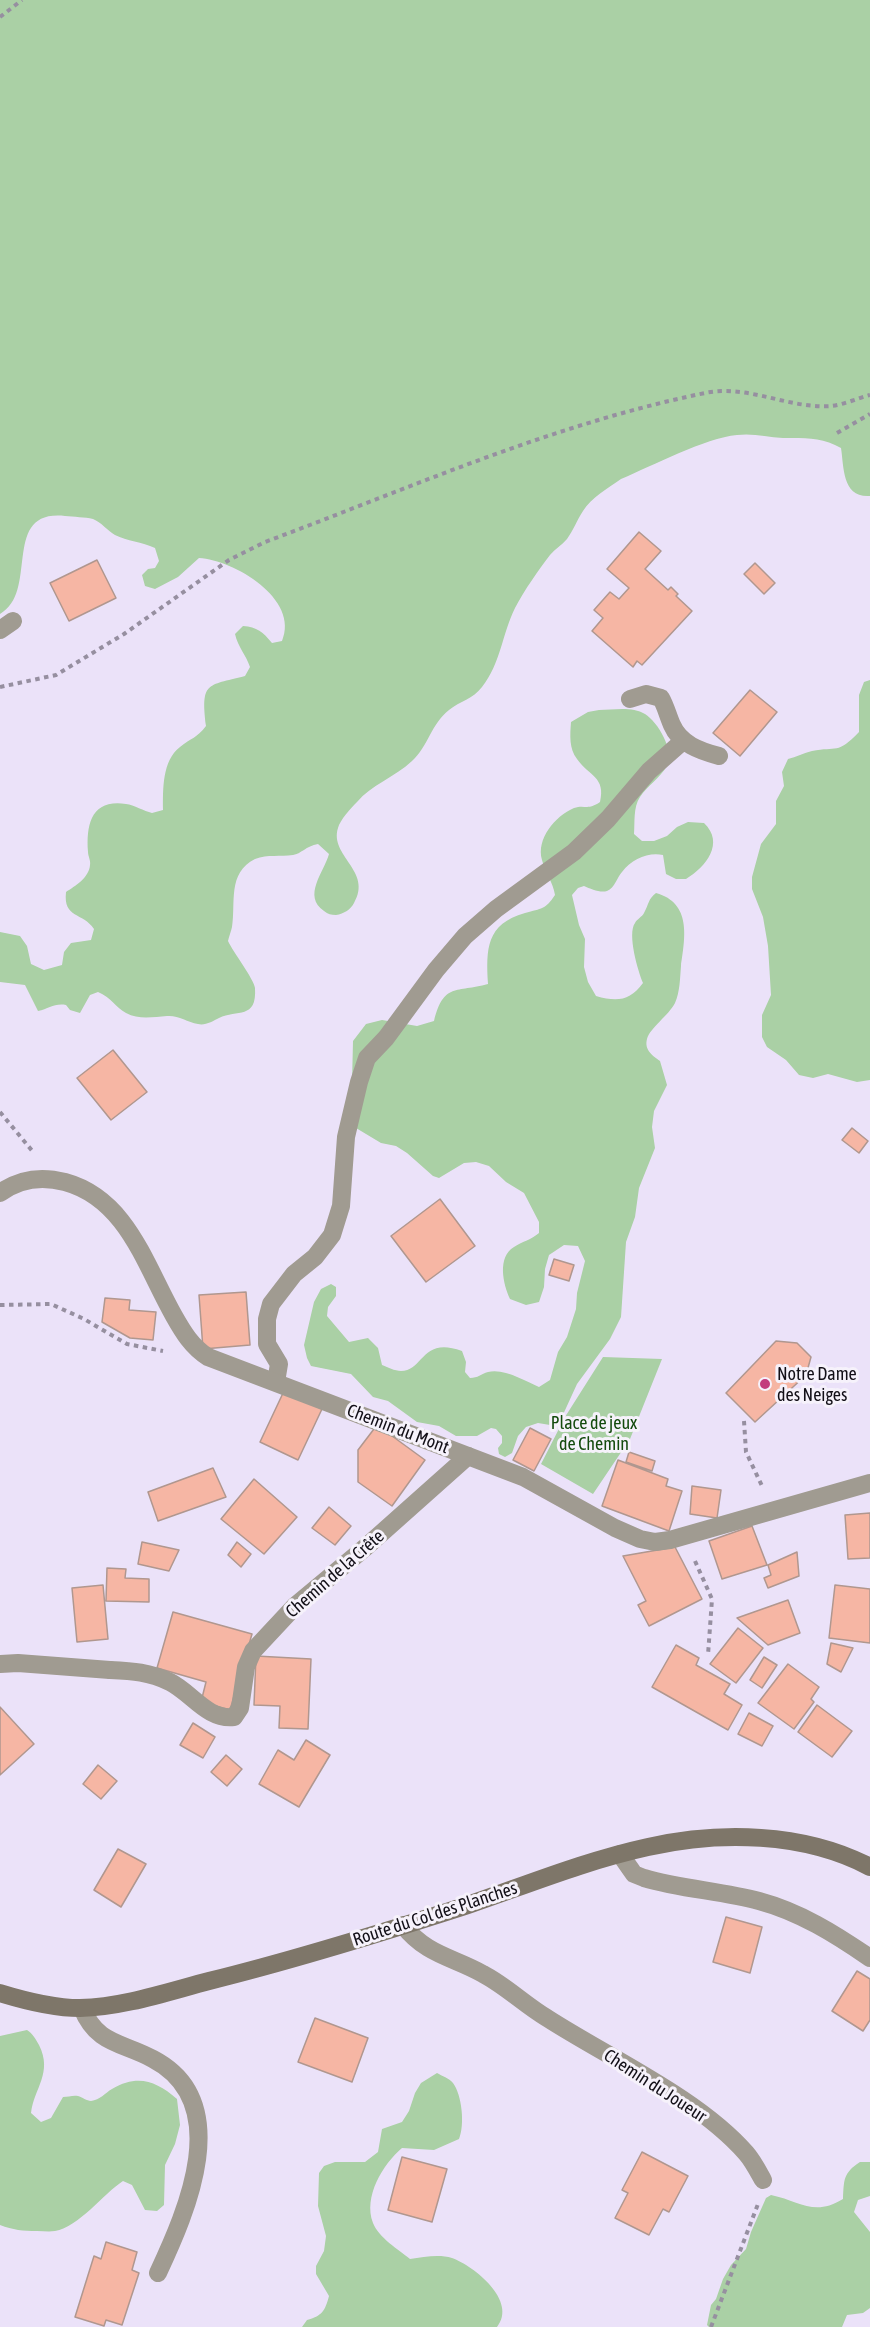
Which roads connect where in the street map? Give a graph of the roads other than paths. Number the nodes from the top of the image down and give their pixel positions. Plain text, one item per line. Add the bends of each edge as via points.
1 (630, 699) dead end
2 (683, 741) junction
3 (719, 756) dead end
4 (0, 1193) edge
5 (276, 1383) junction
6 (468, 1456) junction
7 (870, 1483) edge
8 (0, 1664) edge
9 (620, 1854) junction
10 (870, 1867) edge
11 (403, 1925) junction
12 (870, 1958) edge
13 (0, 1993) edge
14 (82, 2008) junction
15 (763, 2180) road end
16 (158, 2273) dead end

1 - 2 street via 646,694 661,698
2 - 3 street
2 - 5 street via 649,771 574,852 465,936 367,1058 346,1137 340,1206 332,1235 271,1304 267,1344 279,1364
4 - 5 street, Chemin du Mont via 12,1184 45,1179 80,1186 124,1224 195,1347 214,1360
5 - 6 street, Chemin du Mont
6 - 7 street, Chemin du Mont via 523,1476 615,1528 655,1542
6 - 8 street, Chemin de la Crête via 295,1606 253,1651 246,1667 240,1708 234,1717 210,1712 172,1683 143,1671
9 - 10 street, Route du Col des Planches via 671,1843 745,1838 798,1843
9 - 11 street, Route du Col des Planches
9 - 12 street via 634,1874 785,1909 818,1924
11 - 14 street, Route du Col des Planches via 242,1973
11 - 15 street, Chemin du Joueur via 413,1938 435,1953 483,1974 546,2018 690,2105 747,2154
13 - 14 street, Route du Col des Planches via 30,2002
14 - 16 street via 91,2027 114,2043 167,2067 179,2078 198,2118 198,2150 190,2194

